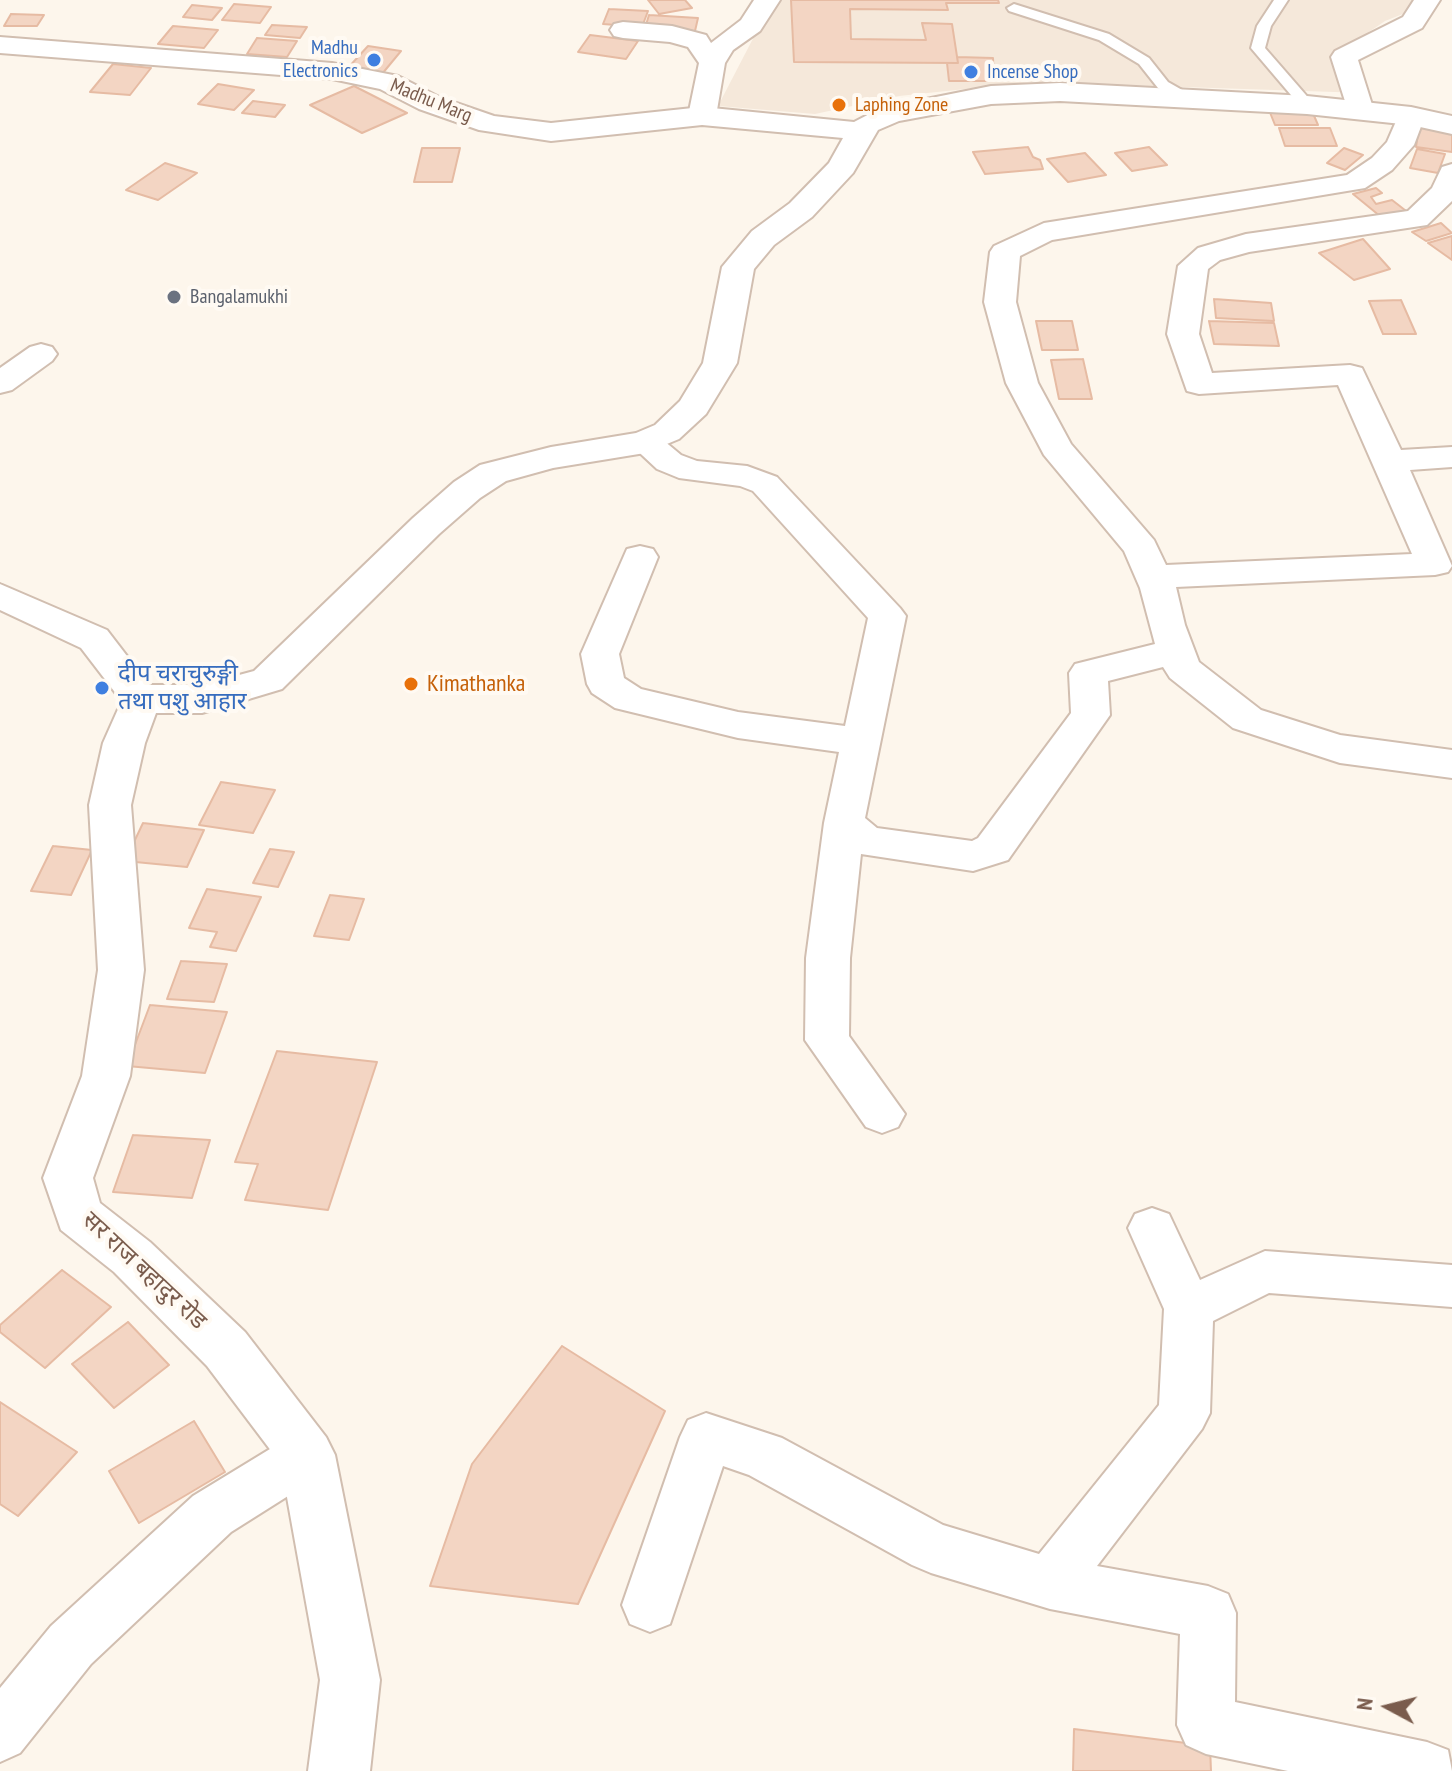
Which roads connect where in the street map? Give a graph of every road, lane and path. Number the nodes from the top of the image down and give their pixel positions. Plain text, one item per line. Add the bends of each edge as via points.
1 (767, 0) edge
2 (1281, 0) edge
3 (1427, 0) edge
4 (1014, 8) dead end
5 (623, 30) dead end
6 (0, 45) edge
7 (712, 63) junction
8 (1191, 99) junction
9 (1307, 105) junction
10 (1360, 111) junction
11 (702, 116) junction
12 (1411, 116) junction
13 (1452, 125) edge
14 (861, 131) junction
15 (1452, 173) edge
16 (41, 354) dead end
17 (0, 383) edge
18 (645, 442) junction
19 (1452, 457) edge
20 (1389, 461) junction
21 (640, 557) dead end
22 (1153, 577) junction
23 (0, 596) edge
24 (1176, 651) junction
25 (141, 699) junction
26 (861, 742) junction
27 (1452, 764) edge
28 (844, 823) junction
29 (882, 1114) dead end
30 (1152, 1228) dead end
31 (1452, 1286) edge
32 (1189, 1309) junction
33 (307, 1455) junction
34 (1050, 1583) junction
35 (650, 1605) dead end
36 (0, 1733) edge
37 (339, 1771) edge
38 (1427, 1771) edge

1 - 7 street via 751,25 723,45
2 - 9 lane via 1264,26 1258,48
3 - 10 street via 1413,22 1344,57
4 - 8 lane via 1104,37 1144,61 1163,85
5 - 7 street via 697,41
6 - 11 street, Madhu Marg via 332,71 388,82 489,124 551,132
7 - 11 street
8 - 9 street
8 - 14 street via 1060,92 991,95 891,114
9 - 10 street
10 - 12 street
11 - 14 street, Madhu Marg
12 - 13 street
12 - 22 street via 1400,145 1355,182 1044,232 1005,252 1000,302 1022,383 1056,448 1141,548
14 - 18 street via 842,167 801,210 749,251 738,267 720,363 694,407 667,432
15 - 20 street via 1445,191 1417,219 1246,243 1209,254 1193,266 1183,334 1199,384 1350,375
16 - 17 street
18 - 25 street via 493,473 426,526 268,680 202,699
18 - 26 street via 669,462 691,471 747,476 765,484 887,616
19 - 20 street
20 - 22 street via 1435,564
21 - 26 street via 600,654 606,684 629,699 738,725
22 - 24 street
23 - 25 street via 94,639
24 - 27 street via 1183,669 1247,719 1340,749
24 - 28 street via 1088,673 1091,715 993,849 973,856 866,841
25 - 33 street, सर राज बहादुर रोड via 110,805 121,970 106,1076 68,1178 79,1215 132,1257 226,1349
26 - 28 street
28 - 29 street via 828,958 827,1040
30 - 32 street
31 - 32 street via 1265,1272
32 - 34 street via 1184,1413
33 - 36 street via 212,1514 71,1645
33 - 37 street, सर राज बहादुर रोड via 350,1680
34 - 35 street via 931,1547 763,1455 706,1437
34 - 38 street via 1208,1613 1206,1725

